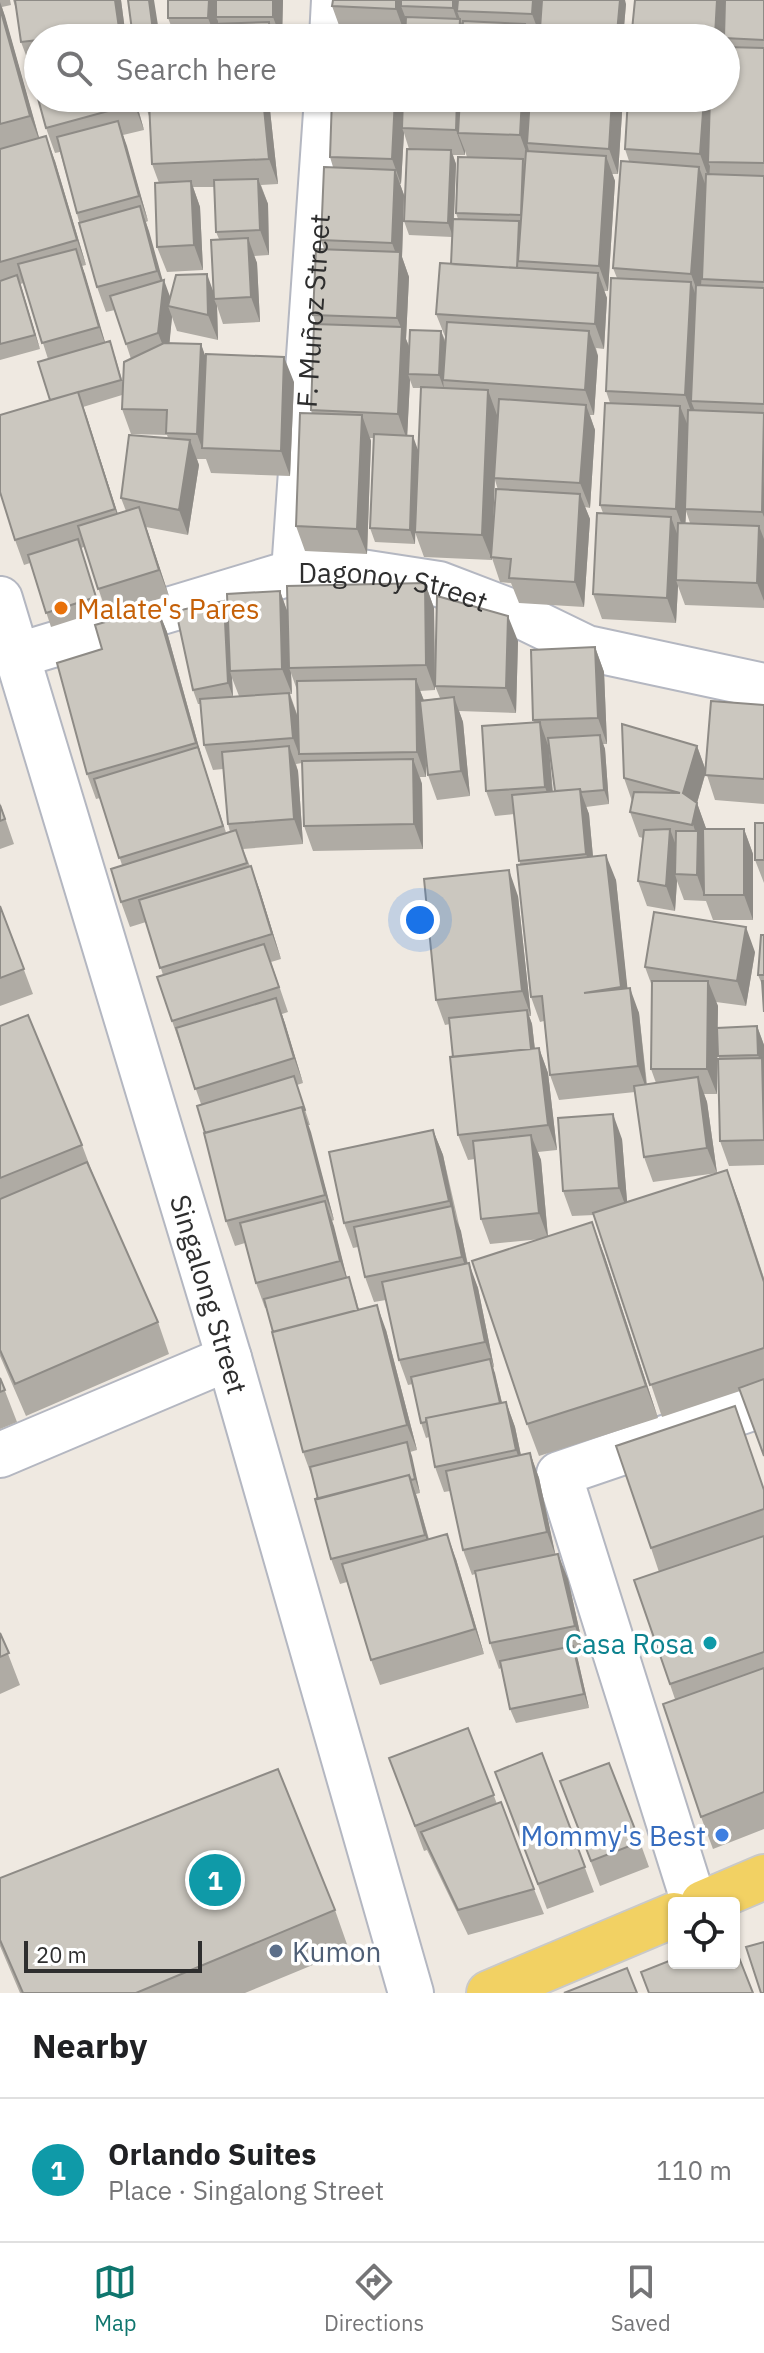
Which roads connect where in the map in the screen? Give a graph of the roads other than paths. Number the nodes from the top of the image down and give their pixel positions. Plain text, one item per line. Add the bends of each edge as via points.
1 (334, 0) edge
2 (333, 24) edge
3 (326, 112) edge
4 (294, 572) junction
5 (0, 599) edge
6 (19, 655) junction
7 (764, 686) edge
8 (229, 1358) junction
9 (764, 1404) edge
10 (0, 1455) edge
11 (764, 1877) edge
12 (692, 1897) edge
13 (717, 1897) edge
14 (668, 1918) edge
15 (411, 1993) edge
16 (489, 1993) edge

1 - 2 street
3 - 4 street, F. Muñoz Street
4 - 6 street, Dagonoy Street
4 - 7 street, Dagonoy Street via 361,572 439,584 587,648
5 - 6 street, Singalong Street
6 - 8 street, Singalong Street
8 - 10 street
8 - 15 street, Singalong Street
9 - 12 street via 559,1474
11 - 13 main road
14 - 16 main road

